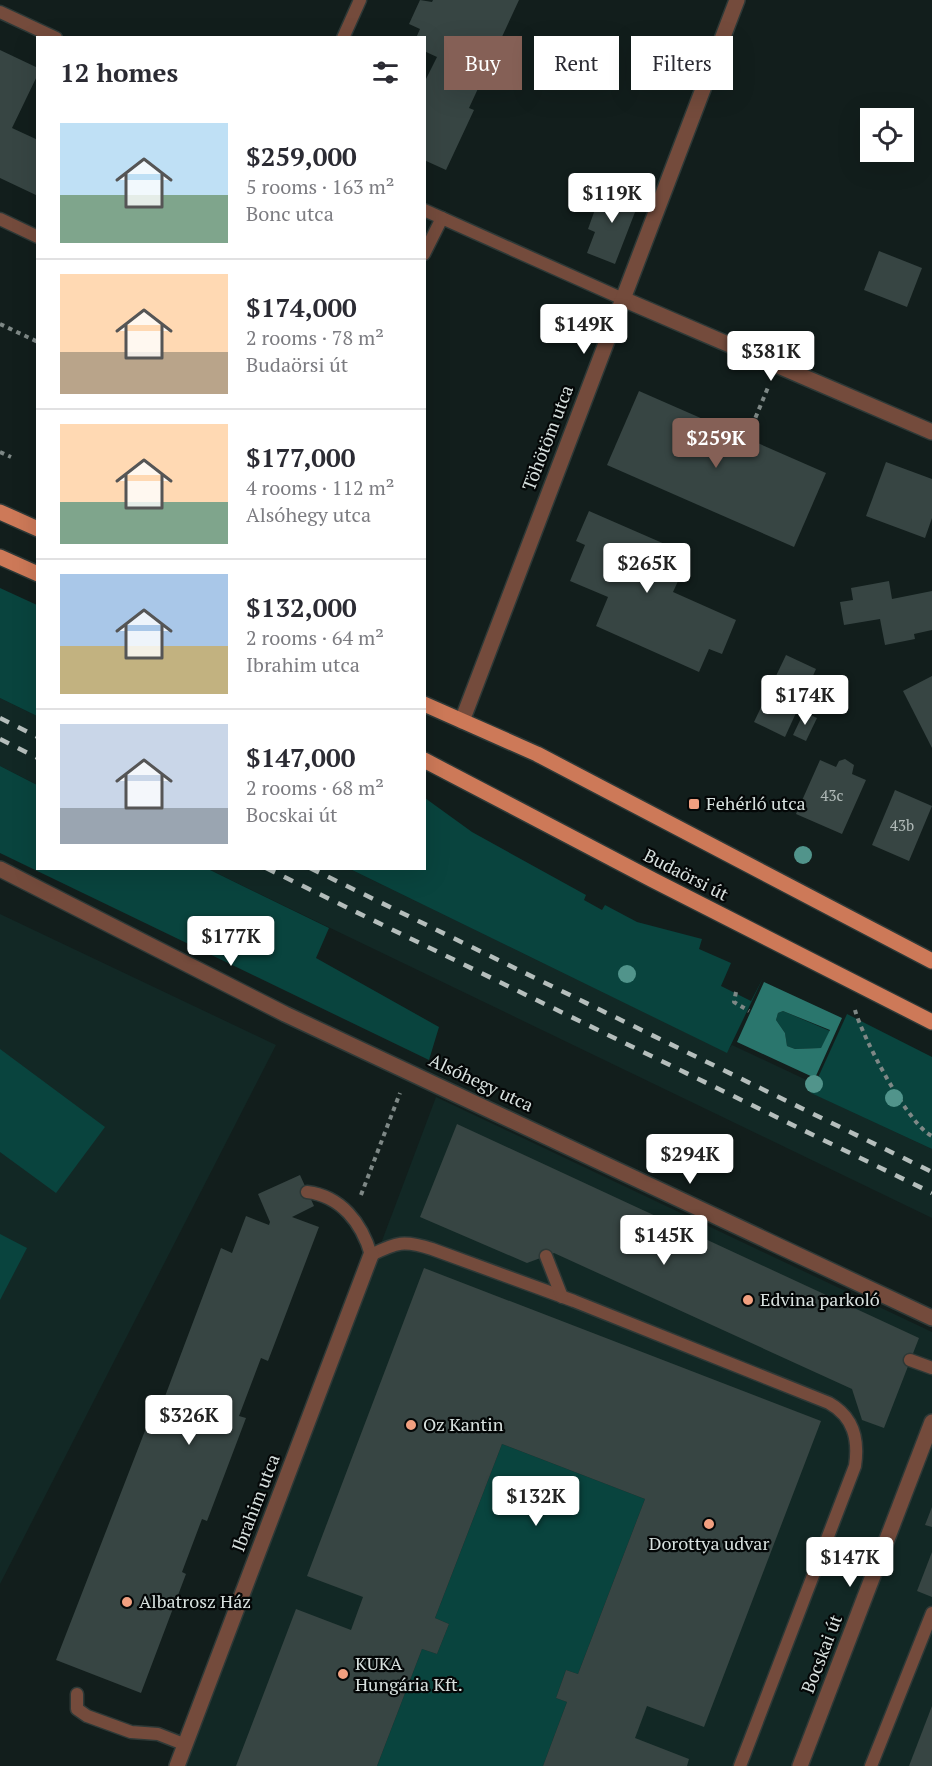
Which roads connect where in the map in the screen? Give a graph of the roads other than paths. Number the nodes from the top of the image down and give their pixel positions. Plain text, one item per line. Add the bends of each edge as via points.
1 (737, 0) edge
2 (356, 1) edge
3 (0, 12) edge
4 (52, 36) edge
5 (344, 36) edge
6 (426, 211) edge
7 (442, 218) junction
8 (0, 219) edge
9 (36, 236) edge
10 (426, 250) edge
11 (623, 299) junction
12 (932, 432) edge
13 (0, 512) edge
14 (36, 528) edge
15 (0, 557) edge
16 (36, 573) edge
17 (426, 705) edge
18 (462, 721) junction
19 (426, 761) edge
20 (0, 869) edge
21 (910, 949) junction
22 (932, 953) edge
23 (932, 961) edge
24 (928, 1019) edge
25 (307, 1192) dead end
26 (371, 1254) junction
27 (546, 1256) dead end
28 (562, 1297) junction
29 (932, 1318) edge
30 (910, 1360) dead end
31 (932, 1368) edge
32 (932, 1422) edge
33 (932, 1613) edge
34 (77, 1694) dead end
35 (186, 1745) junction
36 (177, 1766) edge
37 (740, 1766) edge
38 (800, 1766) edge
39 (872, 1766) edge

1 - 11 street, Töhötöm utca
2 - 5 lane
3 - 4 lane
6 - 7 lane
7 - 10 lane
7 - 11 lane
8 - 9 lane
11 - 12 street
11 - 18 street, Töhötöm utca
13 - 14 main road
15 - 16 main road
17 - 18 main road
18 - 21 main road via 537,754
19 - 24 main road, Budaörsi út
20 - 29 street, Alsóhegy utca via 285,1014
21 - 22 main road
21 - 23 main road
25 - 26 lane via 339,1202 361,1231
26 - 28 lane via 394,1243 411,1243
26 - 35 street, Ibrahim utca
27 - 28 lane
28 - 37 lane via 829,1403 851,1425 857,1450 855,1466
30 - 31 lane
32 - 38 street, Bocskai út
33 - 39 lane
34 - 35 lane via 77,1709 87,1716
35 - 36 street, Ibrahim utca

